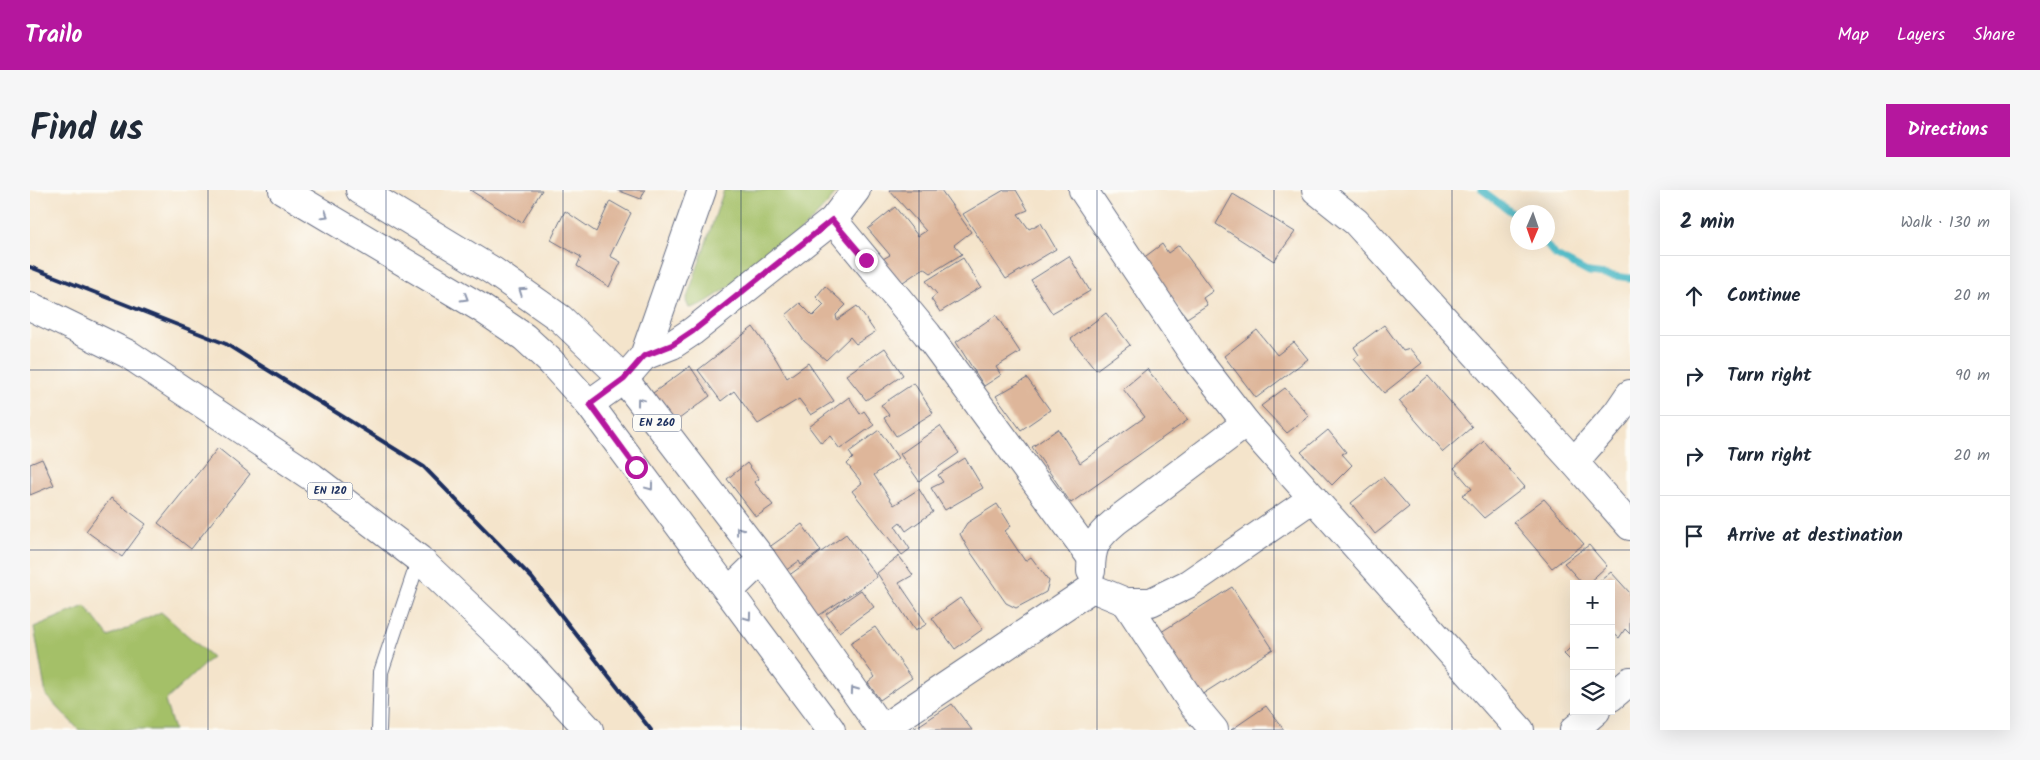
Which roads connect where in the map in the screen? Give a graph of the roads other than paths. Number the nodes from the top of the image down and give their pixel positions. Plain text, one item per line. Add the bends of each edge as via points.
1 (283, 190) edge
2 (360, 190) edge
3 (702, 190) edge
4 (856, 190) edge
5 (1083, 190) edge
6 (1316, 190) edge
7 (832, 220) junction
8 (30, 306) edge
9 (644, 356) junction
10 (624, 379) junction
11 (1630, 394) edge
12 (590, 404) junction
13 (1246, 423) junction
14 (1574, 462) junction
15 (1313, 498) junction
16 (1630, 526) edge
17 (1091, 557) junction
18 (419, 559) junction
19 (762, 559) junction
20 (1092, 588) junction
21 (729, 591) junction
22 (1126, 602) junction
23 (1630, 681) edge
24 (1615, 694) edge
25 (1591, 715) edge
26 (379, 730) edge
27 (589, 730) edge
28 (831, 730) edge
29 (882, 730) edge
30 (1214, 730) edge
31 (1520, 730) edge
32 (1574, 730) edge

1 -> 12 street via 524,337
10 -> 2 street, EN 260 via 554,313 493,270
3 - 9 street
4 - 7 street
5 - 13 street via 1196,357
6 - 14 street via 1356,222
7 - 9 street via 693,331 672,345
7 - 17 street via 927,334
8 - 18 street, EN 120 via 128,354 312,477
9 - 10 street
10 - 12 street
19 -> 10 street, EN 260
11 - 14 street
12 -> 21 street
13 - 15 street
13 - 17 street via 1099,535
14 - 16 street
15 - 22 street via 1188,584 1150,602
15 - 31 street
17 - 20 street
18 - 26 lane via 380,672
18 - 27 street, EN 120 via 523,658
19 - 21 street
29 -> 19 street, EN 260
20 - 22 street
20 - 29 street
21 -> 28 street
22 - 30 street via 1194,706
23 - 24 street
25 - 32 street

